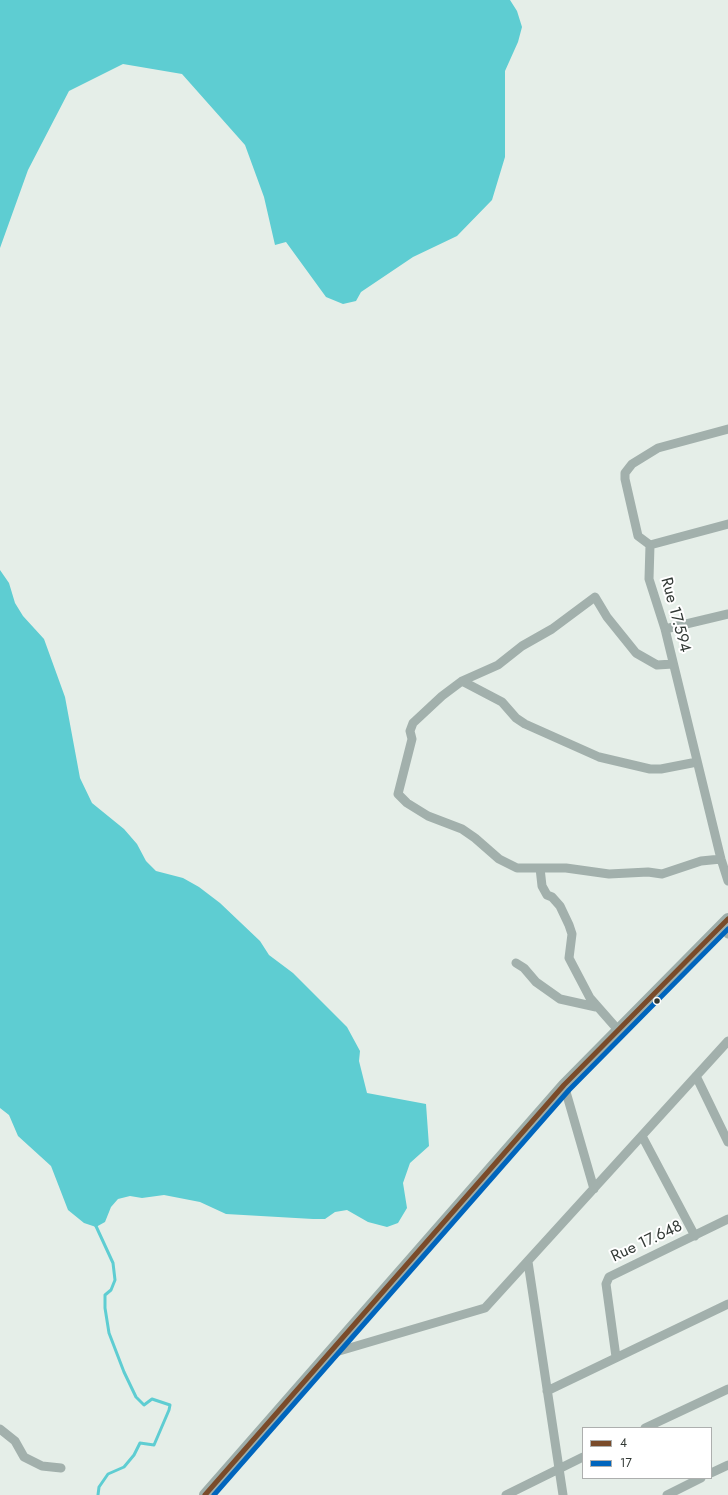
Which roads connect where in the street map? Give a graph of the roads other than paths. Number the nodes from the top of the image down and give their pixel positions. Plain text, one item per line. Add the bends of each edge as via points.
1 (728, 429) edge
2 (728, 524) edge
3 (650, 545) junction
4 (728, 614) edge
5 (665, 629) junction
6 (673, 664) junction
7 (462, 681) junction
8 (697, 762) junction
9 (721, 859) junction
10 (540, 868) junction
11 (728, 881) edge
12 (726, 926) edge
13 (516, 963) dead end
14 (596, 1007) junction
15 (619, 1031) junction
16 (728, 1041) edge
17 (696, 1076) junction
18 (564, 1085) junction
19 (642, 1136) junction
20 (728, 1142) edge
21 (594, 1189) junction
22 (728, 1219) edge
23 (695, 1236) junction
24 (528, 1262) junction
25 (728, 1305) edge
26 (329, 1354) junction
27 (616, 1357) junction
28 (728, 1389) edge
29 (547, 1391) junction
30 (647, 1427) edge
31 (0, 1429) edge
32 (582, 1457) edge
33 (728, 1465) edge
34 (61, 1468) dead end
35 (559, 1468) junction
36 (712, 1473) edge
37 (699, 1479) edge
38 (205, 1495) edge
39 (506, 1495) edge
40 (563, 1495) edge
41 (667, 1495) edge

1 - 3 street via 658,448 627,470 625,478 638,536
2 - 3 street
3 - 5 street, Rue 17.594 via 649,579
4 - 5 street
5 - 6 street, Rue 17.594
6 - 7 street via 657,665 636,652 607,617 595,597 498,664
6 - 8 street, Rue 17.594
7 - 8 street via 502,702 525,724 599,757 650,769
7 - 10 street via 413,723 410,731 412,740 398,794 428,816 462,829 504,862 518,868
8 - 9 street, Rue 17.594
9 - 10 street via 701,860 662,874 609,874 566,868
9 - 11 street, Rue 17.594
10 - 14 street via 542,886 547,895 560,906 570,926 572,934 569,958
12 - 15 street
13 - 14 street via 536,982 560,999
14 - 15 street
15 - 18 street
16 - 17 street
17 - 19 street
17 - 20 street
18 - 21 street
18 - 26 street
19 - 21 street
19 - 23 street
21 - 24 street
22 - 23 street, Rue 17.648
23 - 27 street, Rue 17.648 via 612,1275 607,1280
24 - 26 street via 484,1309
24 - 29 street
25 - 27 street
26 - 38 street
27 - 29 street
28 - 30 street
29 - 35 street
31 - 34 street via 15,1441 24,1457 42,1466
32 - 35 street
33 - 36 street
35 - 39 street
35 - 40 street
37 - 41 street

